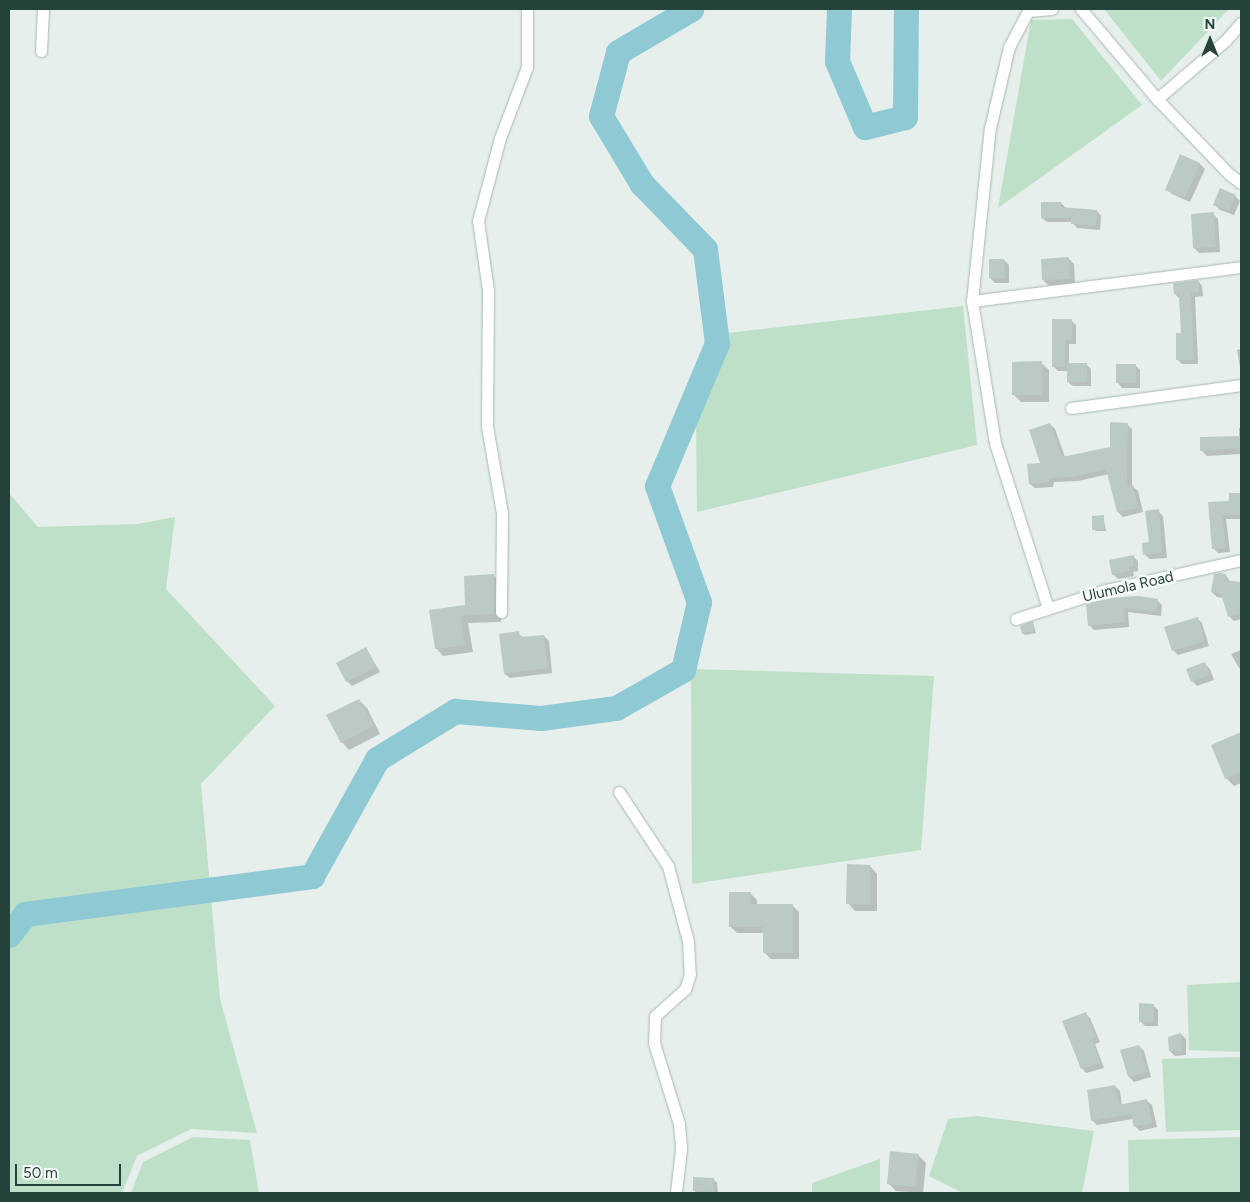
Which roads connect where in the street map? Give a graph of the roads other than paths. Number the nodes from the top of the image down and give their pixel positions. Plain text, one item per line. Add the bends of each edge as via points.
1 (44, 9) edge
2 (527, 9) edge
3 (1052, 9) edge
4 (1081, 9) edge
5 (1241, 24) edge
6 (41, 51) dead end
7 (1157, 99) junction
8 (1241, 183) edge
9 (1241, 267) edge
10 (972, 301) junction
11 (1241, 385) edge
12 (1071, 408) dead end
13 (1241, 560) edge
14 (1048, 608) junction
15 (501, 612) dead end
16 (1016, 618) dead end
17 (619, 792) dead end
18 (676, 1193) edge

1 - 6 street
2 - 15 street via 527,67 500,138 478,221 488,290 487,426 502,513
3 - 10 street via 1028,11 1009,47 990,128
4 - 7 street
5 - 7 street
7 - 8 street
9 - 10 street
10 - 14 street via 995,443
11 - 12 street
13 - 14 street, Ulumola Road via 1106,590
14 - 16 street, Ulumola Road
17 - 18 street via 668,866 688,941 690,974 685,989 655,1016 654,1043 679,1124 681,1148

